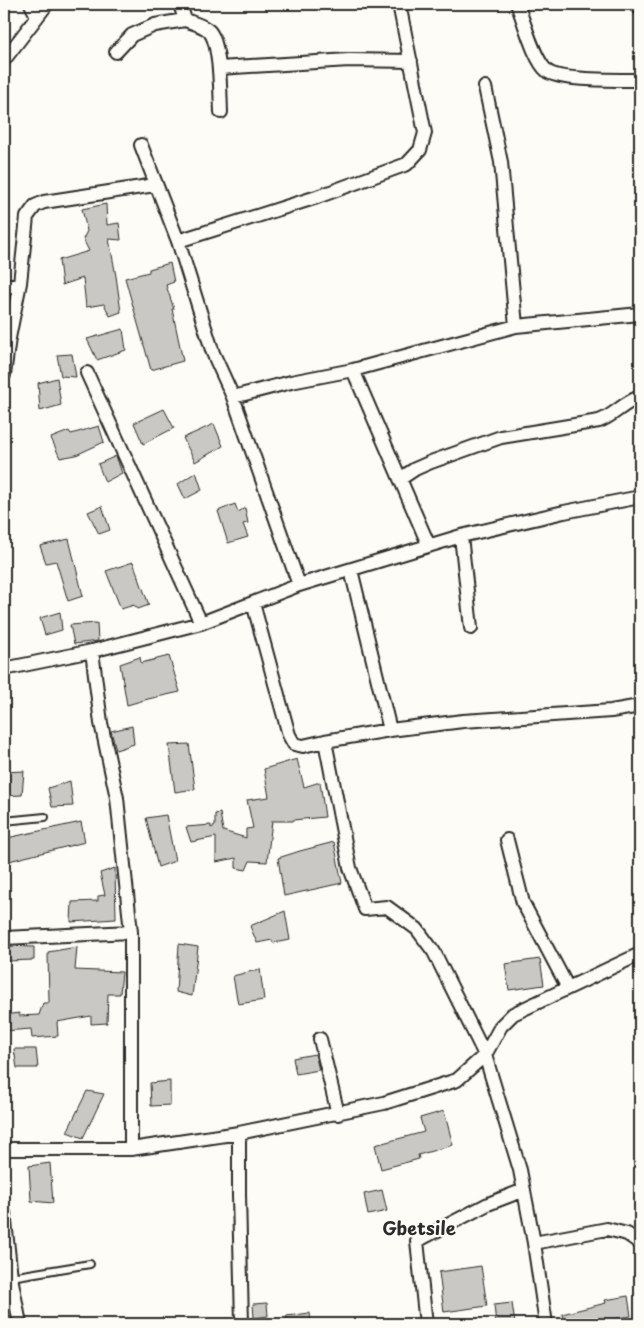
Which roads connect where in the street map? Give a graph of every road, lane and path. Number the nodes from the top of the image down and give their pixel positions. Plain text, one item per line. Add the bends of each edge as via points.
1 (31, 4) edge
2 (47, 4) edge
3 (180, 4) edge
4 (399, 4) edge
5 (517, 4) edge
6 (639, 4) edge
7 (640, 9) edge
8 (37, 16) junction
9 (185, 20) junction
10 (116, 52) dead end
11 (4, 60) edge
12 (411, 61) junction
13 (219, 68) junction
14 (640, 80) edge
15 (485, 87) dead end
16 (220, 112) dead end
17 (140, 145) dead end
18 (155, 185) junction
19 (178, 241) junction
20 (20, 283) junction
21 (4, 287) edge
22 (640, 314) edge
23 (516, 326) junction
24 (353, 370) junction
25 (87, 373) dead end
26 (4, 376) edge
27 (233, 397) junction
28 (640, 397) edge
29 (400, 479) junction
30 (640, 497) edge
31 (461, 536) junction
32 (429, 546) junction
33 (351, 570) junction
34 (300, 585) junction
35 (253, 603) junction
36 (201, 623) junction
37 (471, 628) dead end
38 (92, 651) junction
39 (4, 669) edge
40 (640, 706) edge
41 (390, 730) junction
42 (325, 741) junction
43 (45, 817) dead end
44 (4, 821) edge
45 (507, 840) dead end
46 (132, 932) junction
47 (4, 938) edge
48 (640, 954) edge
49 (568, 988) junction
50 (320, 1039) dead end
51 (485, 1055) junction
52 (338, 1114) junction
53 (239, 1133) junction
54 (4, 1149) edge
55 (131, 1149) junction
56 (524, 1190) junction
57 (4, 1212) edge
58 (5, 1236) edge
59 (534, 1243) junction
60 (640, 1243) edge
61 (90, 1264) dead end
62 (11, 1277) junction
63 (20, 1324) edge
64 (242, 1324) edge
65 (426, 1324) edge
66 (546, 1324) edge

1 - 8 street
2 - 8 street
3 - 9 street
4 - 12 street
5 - 14 street via 538,59 548,72 564,77
6 - 7 street
8 - 11 street
9 - 10 street via 155,25 132,35
9 - 13 street via 210,32 215,41
12 - 13 street via 349,60
12 - 19 street via 425,133 420,150 407,164 317,197
13 - 16 street
15 - 23 street via 501,162
17 - 18 street
18 - 19 street
18 - 20 street via 35,206 27,217
19 - 27 street via 213,353
20 - 21 street
20 - 26 street
22 - 23 street
23 - 24 street
24 - 27 street
24 - 29 street
25 - 36 street
27 - 34 street
28 - 29 street via 599,421 501,437 431,462
29 - 32 street
30 - 31 street
31 - 32 street
31 - 37 street
32 - 33 street
33 - 34 street
33 - 41 street
34 - 35 street
35 - 36 street
35 - 42 street via 288,735 294,744 304,746
36 - 38 street
38 - 39 street
38 - 46 street via 101,723 117,798
40 - 41 street
41 - 42 street
42 - 51 street via 350,868 365,909 387,907 417,929 434,952
43 - 44 lane
45 - 49 street via 523,903
46 - 47 street
46 - 55 street
48 - 49 street
49 - 51 street via 513,1014 501,1026
50 - 52 street
51 - 52 street via 456,1080
51 - 56 street
52 - 53 street
53 - 55 street
53 - 64 street
54 - 55 street
56 - 59 street
56 - 65 street via 488,1204 417,1241
57 - 58 street
58 - 62 street
59 - 60 street via 607,1229 627,1234
59 - 66 street
61 - 62 lane
62 - 63 street

